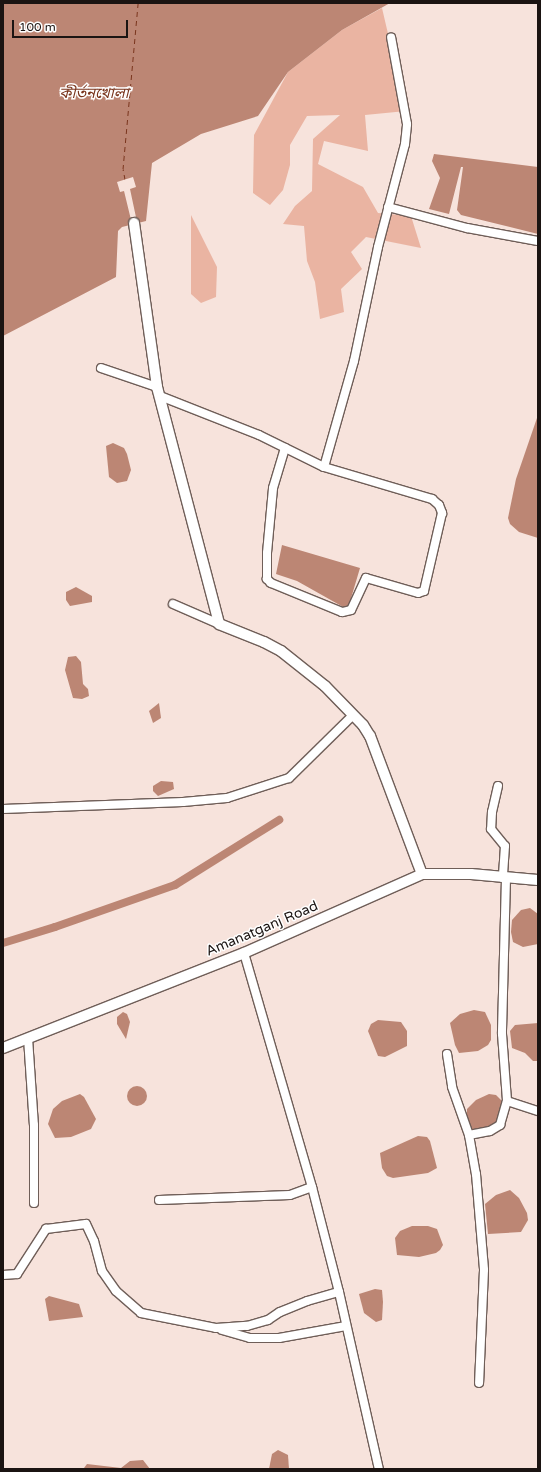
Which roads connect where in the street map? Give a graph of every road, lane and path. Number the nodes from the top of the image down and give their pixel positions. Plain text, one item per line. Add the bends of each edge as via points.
1 (390, 37) dead end
2 (388, 207) junction
3 (134, 223) dead end
4 (538, 241) edge
5 (101, 368) dead end
6 (159, 391) junction
7 (285, 448) junction
8 (324, 467) junction
9 (173, 604) dead end
10 (219, 624) junction
11 (353, 715) junction
12 (498, 786) dead end
13 (3, 809) edge
14 (422, 874) junction
15 (504, 878) junction
16 (538, 880) edge
17 (244, 953) junction
18 (28, 1038) junction
19 (3, 1048) edge
20 (447, 1054) dead end
21 (507, 1101) junction
22 (538, 1111) edge
23 (469, 1135) junction
24 (312, 1187) junction
25 (158, 1200) dead end
26 (34, 1203) dead end
27 (3, 1275) edge
28 (340, 1292) junction
29 (346, 1326) junction
30 (216, 1328) junction
31 (479, 1383) dead end
32 (380, 1469) edge

1 - 2 street via 407,124 405,144
2 - 4 street via 467,228
2 - 8 street via 354,361
3 - 6 main road
5 - 6 street
6 - 7 street
6 - 10 main road
7 - 8 street
7 - 8 street via 273,488 267,553 268,579 271,583 342,612 351,610 366,578 418,593 424,591 442,512 439,505 432,499
9 - 10 street
10 - 11 main road via 281,651 325,686
11 - 13 street via 288,778 227,798
11 - 14 main road via 370,736
12 - 15 street via 492,812 492,829 505,846
14 - 15 main road, Amanatganj Road via 471,874
14 - 17 main road, Amanatganj Road
15 - 16 main road, Amanatganj Road
15 - 21 street via 502,1034
17 - 18 main road, Amanatganj Road
17 - 24 street
18 - 19 main road, Amanatganj Road
18 - 26 street via 33,1110
20 - 23 street via 452,1087
21 - 22 street
21 - 23 street via 500,1125 490,1131
23 - 31 street via 476,1174 484,1270
24 - 25 street via 290,1195
24 - 28 street
27 - 30 street via 17,1274 46,1229 86,1224 94,1241 102,1271 116,1291 141,1313
28 - 29 street
28 - 30 street via 307,1301 268,1320 247,1326
29 - 30 street via 279,1338 258,1338
29 - 32 street

